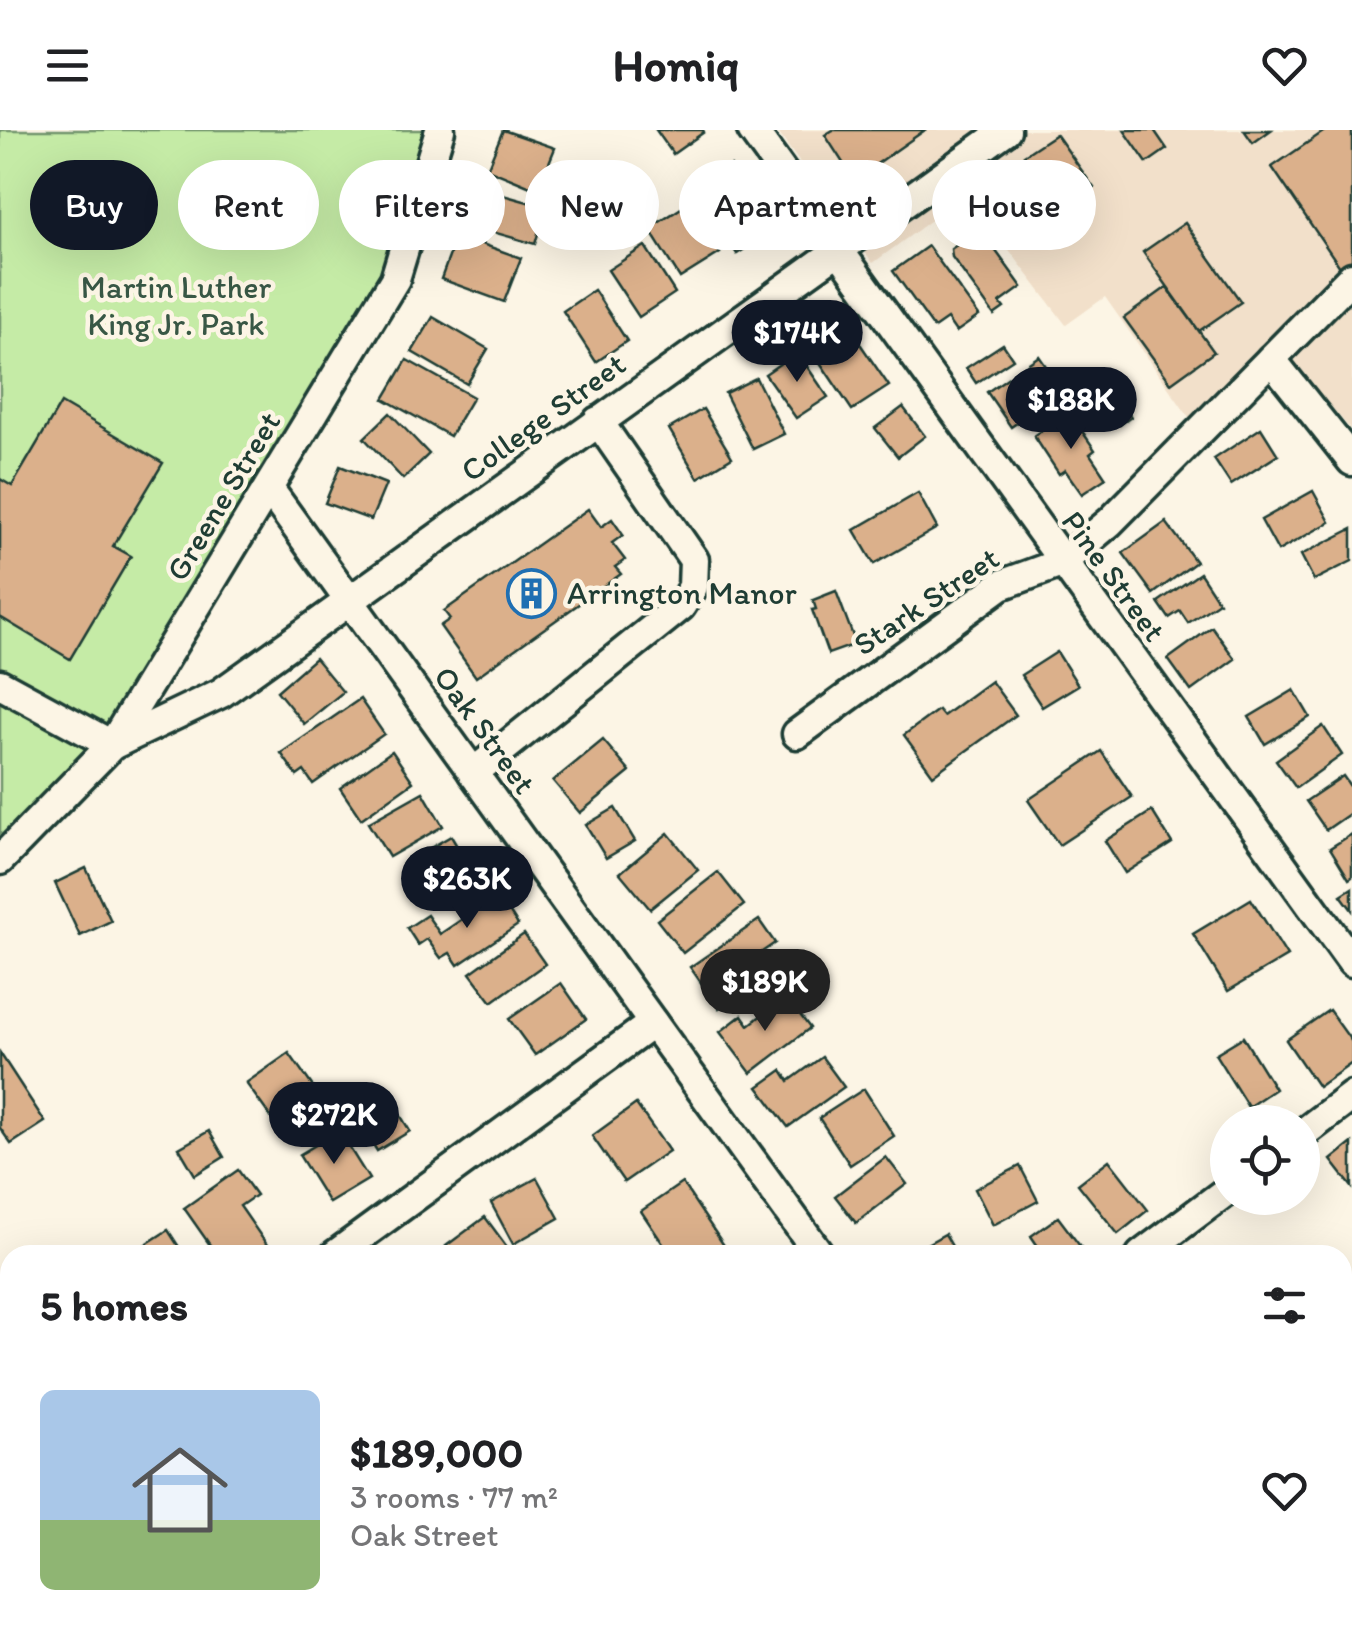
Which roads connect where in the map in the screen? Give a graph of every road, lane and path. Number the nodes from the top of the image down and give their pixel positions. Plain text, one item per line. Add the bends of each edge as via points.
1 (440, 130) edge
2 (752, 130) edge
3 (1006, 130) edge
4 (773, 160) edge
5 (912, 197) edge
6 (837, 250) joint
7 (1352, 277) edge
8 (1271, 359) junction
9 (598, 421) junction
10 (1352, 461) edge
11 (268, 489) junction
12 (1061, 563) junction
13 (348, 600) junction
14 (0, 684) edge
15 (796, 734) dead end
16 (112, 745) junction
17 (473, 773) junction
18 (0, 860) edge
19 (1352, 962) edge
20 (653, 1024) junction
21 (1352, 1096) edge
22 (1320, 1120) edge
23 (1210, 1203) edge
24 (348, 1245) edge
25 (813, 1245) edge
26 (1154, 1245) edge

1 - 11 street, Greene Street via 395,279
2 - 4 street, Pine Street
3 - 5 street, College Street
6 - 9 street, College Street
6 - 12 street, Pine Street
7 - 8 street, Stark Street
8 - 10 street
8 - 12 street, Stark Street
9 - 13 street, College Street
9 - 17 street via 694,560 693,587 656,630
11 - 13 street, Oak Street
11 - 16 street, Greene Street
12 - 15 street, Stark Street via 1001,585
12 - 19 street, Pine Street
13 - 16 street, College Street via 222,693
13 - 17 street, Oak Street
14 - 16 street
16 - 18 street, Greene Street
17 - 20 street, Oak Street
20 - 24 street
20 - 25 street, Oak Street
21 - 22 street
23 - 26 street

